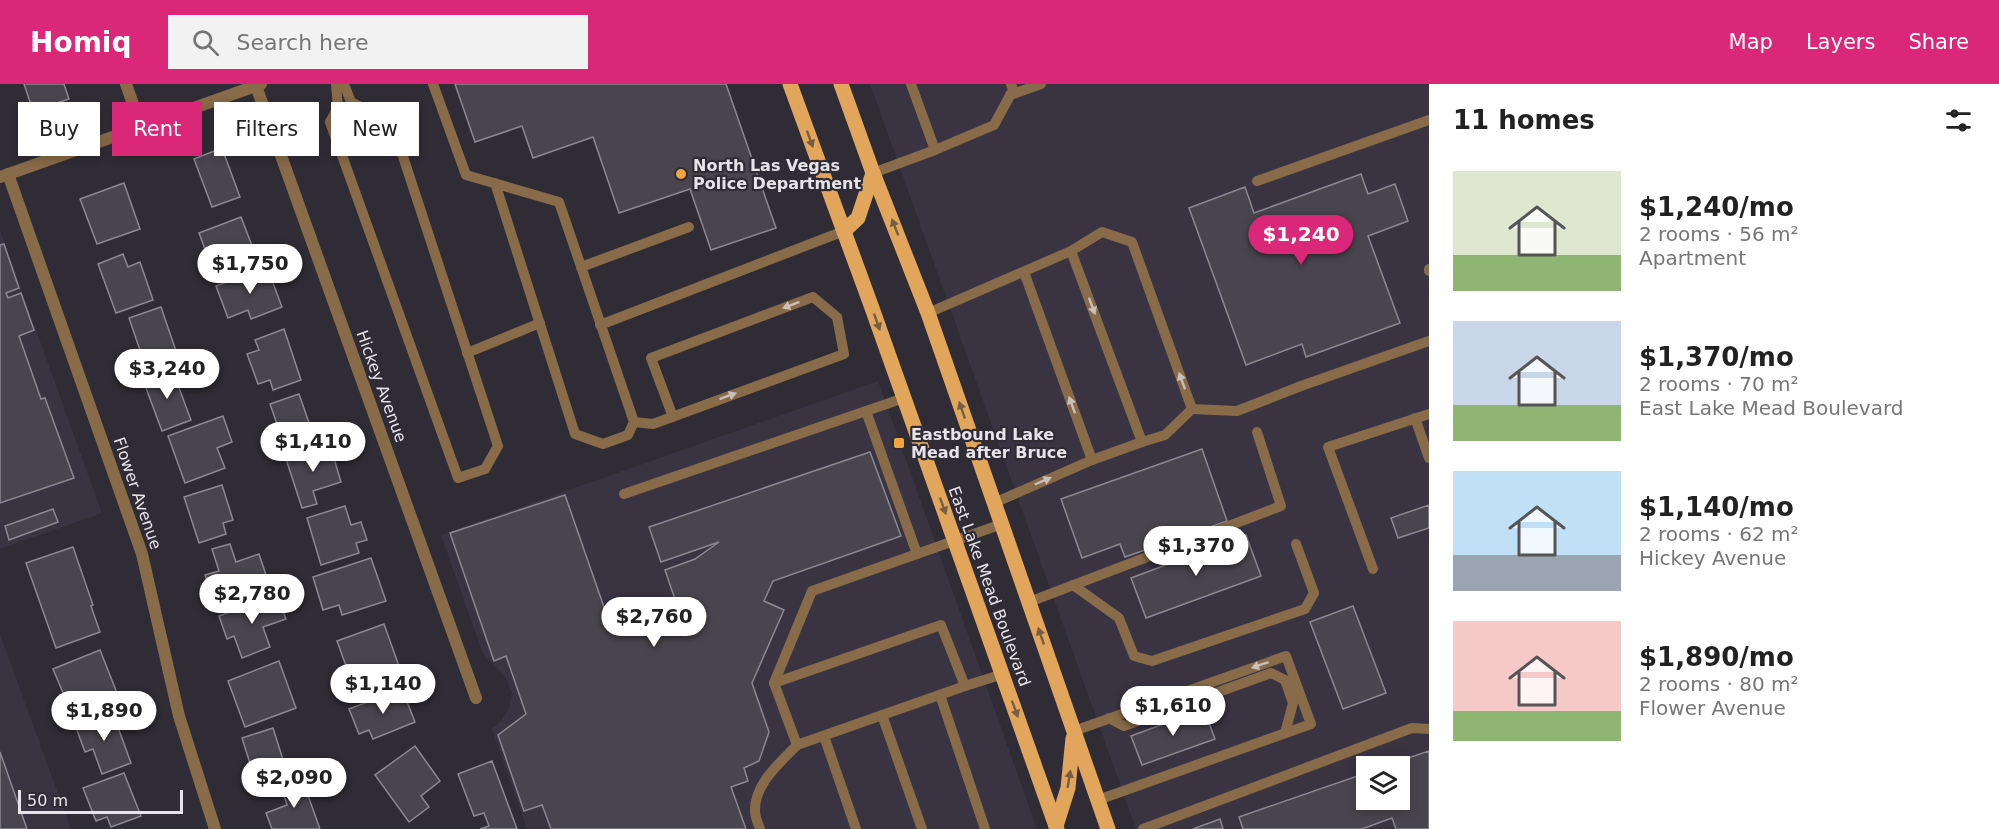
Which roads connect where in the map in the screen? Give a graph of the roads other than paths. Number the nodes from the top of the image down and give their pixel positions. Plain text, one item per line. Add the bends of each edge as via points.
1 (126, 84) edge
2 (336, 84) edge
3 (344, 84) edge
4 (433, 84) edge
5 (790, 84) edge
6 (841, 84) edge
7 (911, 84) edge
8 (1041, 84) edge
9 (259, 85) edge
10 (1010, 90) edge
11 (132, 102) edge
12 (202, 105) edge
13 (1429, 120) edge
14 (112, 137) edge
15 (935, 150) junction
16 (873, 173) junction
17 (4, 176) edge
18 (1257, 181) dead end
19 (495, 183) junction
20 (689, 227) dead end
21 (844, 231) junction
22 (1071, 251) junction
23 (581, 267) junction
24 (1024, 272) junction
25 (928, 313) junction
26 (540, 323) junction
27 (600, 325) junction
28 (1429, 341) edge
29 (467, 353) junction
30 (904, 398) junction
31 (1192, 410) junction
32 (866, 411) junction
33 (1429, 414) edge
34 (673, 417) junction
35 (1415, 418) junction
36 (634, 422) junction
37 (1257, 432) dead end
38 (1142, 442) junction
39 (1429, 458) edge
40 (1092, 460) junction
41 (624, 494) dead end
42 (994, 503) junction
43 (1002, 524) junction
44 (955, 540) junction
45 (1296, 543) dead end
46 (917, 554) junction
47 (1373, 569) dead end
48 (1073, 585) junction
49 (1029, 602) junction
50 (1003, 674) junction
51 (774, 683) junction
52 (965, 686) junction
53 (940, 695) junction
54 (476, 698) dead end
55 (882, 716) junction
56 (1109, 718) junction
57 (1429, 729) edge
58 (1074, 730) junction
59 (1285, 733) junction
60 (825, 736) junction
61 (797, 745) junction
62 (1098, 800) junction
63 (1054, 828) edge
64 (215, 829) edge
65 (760, 829) edge
66 (856, 829) edge
67 (922, 829) edge
68 (985, 829) edge
69 (1108, 829) edge
70 (1143, 829) edge

1 - 11 street
2 - 29 lane via 338,108 330,122 458,478 485,469 498,446
3 - 29 lane via 351,102 392,123
4 - 19 lane via 466,175
5 -> 21 main road, East Lake Mead Boulevard
6 - 16 main road, East Lake Mead Boulevard
7 - 15 lane
8 - 10 lane
9 - 12 street
9 - 54 street, Hickey Avenue
10 - 15 lane via 994,125
13 - 18 lane
14 - 17 street
15 - 16 lane
16 - 21 main road via 858,218
25 -> 16 main road, East Lake Mead Boulevard
17 - 64 street, Flower Avenue via 142,554 179,716
19 - 23 lane via 559,202
19 - 26 lane
20 - 23 lane
21 - 27 lane
21 -> 30 main road, East Lake Mead Boulevard
22 - 24 lane
31 -> 22 lane via 1132,242 1102,232
22 -> 38 lane
23 - 27 lane
24 - 25 lane
40 -> 24 lane
42 -> 25 main road, East Lake Mead Boulevard
26 - 29 lane
26 - 36 lane via 575,434 603,444 628,435
27 - 36 lane
28 - 31 lane via 1237,411
30 - 32 lane
30 -> 44 main road, East Lake Mead Boulevard
31 - 38 lane via 1165,435
32 - 41 lane
32 - 46 lane
33 - 35 lane
34 -> 34 lane via 844,354 837,317 813,297 651,358
34 - 36 lane via 653,424
35 - 39 lane
35 - 47 lane via 1328,447
37 - 48 lane via 1281,506
38 - 40 lane
42 -> 40 lane
42 - 43 main road, East Lake Mead Boulevard
43 - 44 lane
43 - 49 main road, East Lake Mead Boulevard
44 - 46 lane
44 - 50 main road, East Lake Mead Boulevard
45 - 48 lane via 1314,593 1305,609 1152,661 1134,656 1119,618
46 - 51 lane via 812,591
48 - 49 lane
58 -> 49 main road, East Lake Mead Boulevard
50 - 52 lane
50 -> 63 main road, East Lake Mead Boulevard
51 - 52 lane via 941,625
51 - 61 lane
52 - 53 lane
53 - 55 lane
53 - 68 lane
55 - 60 lane
55 - 67 lane
56 - 58 lane
56 - 59 lane via 1124,726 1271,673 1285,680 1293,703
59 -> 56 lane via 1311,724 1286,656
57 - 70 lane via 1412,728
58 - 62 main road, East Lake Mead Boulevard
63 -> 58 main road via 1068,788
59 - 62 lane
60 - 61 lane
60 - 66 lane
61 - 65 lane via 756,794 755,812
62 - 69 main road, East Lake Mead Boulevard

